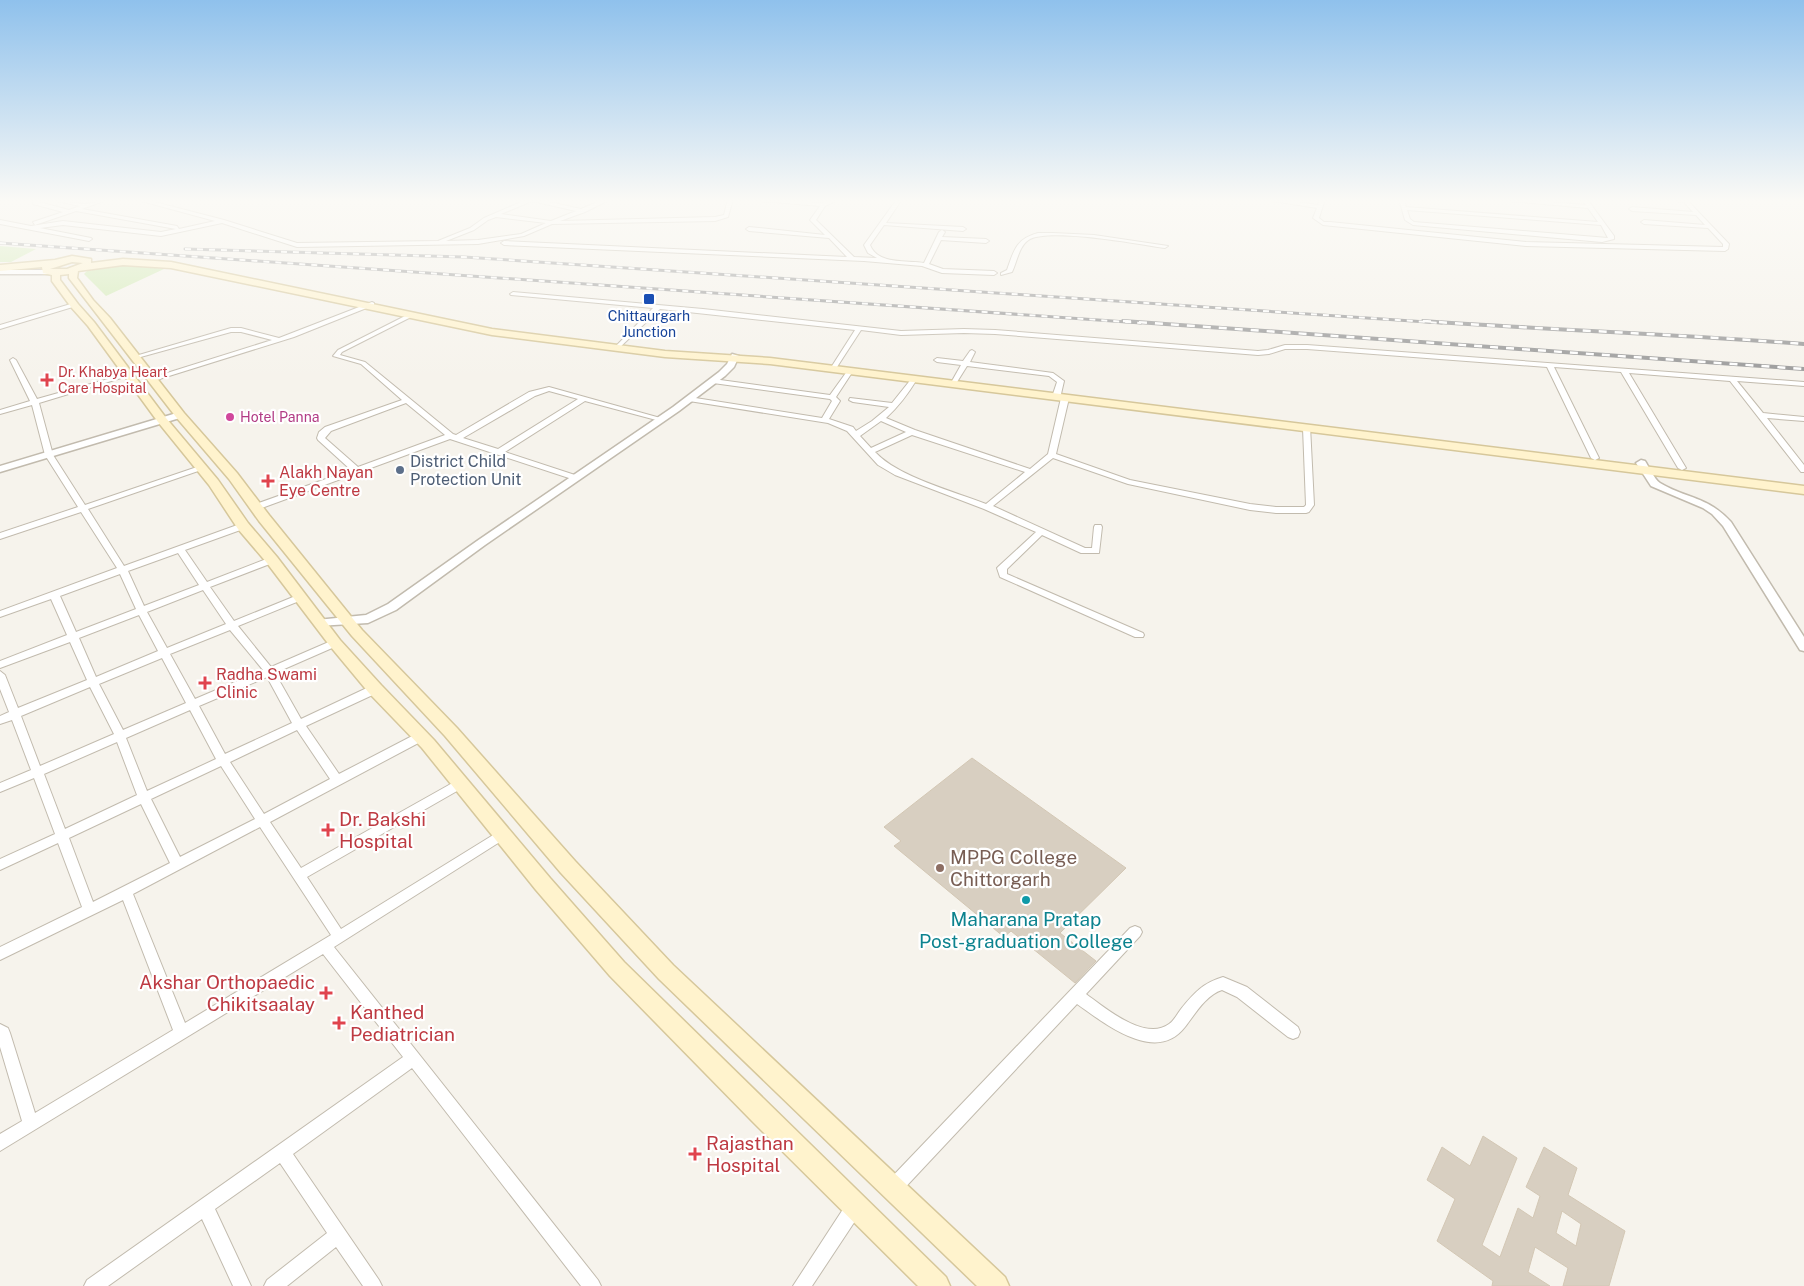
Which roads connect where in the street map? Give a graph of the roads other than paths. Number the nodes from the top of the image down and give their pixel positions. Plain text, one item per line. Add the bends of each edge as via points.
1 (853, 259) edge
2 (929, 259) edge
3 (1015, 259) edge
4 (885, 260) joint
5 (81, 265) junction
6 (926, 266) junction
7 (54, 268) junction
8 (0, 269) edge
9 (994, 273) dead end
10 (1002, 274) dead end
11 (513, 294) dead end
12 (74, 305) junction
13 (369, 305) junction
14 (658, 307) junction
15 (409, 316) junction
16 (0, 327) edge
17 (859, 329) junction
18 (279, 340) junction
19 (618, 347) junction
20 (972, 352) dead end
21 (134, 357) junction
22 (734, 358) junction
23 (12, 360) dead end
24 (938, 360) dead end
25 (965, 363) junction
26 (1549, 365) junction
27 (835, 366) junction
28 (850, 371) junction
29 (1624, 371) junction
30 (128, 375) junction
31 (153, 379) junction
32 (914, 379) junction
33 (1732, 380) junction
34 (713, 381) junction
35 (955, 381) junction
36 (1804, 384) edge
37 (1061, 396) junction
38 (832, 397) junction
39 (584, 398) junction
40 (689, 399) junction
41 (408, 400) junction
42 (853, 400) dead end
43 (35, 403) junction
44 (895, 406) junction
45 (0, 412) edge
46 (1760, 414) junction
47 (180, 415) junction
48 (660, 419) junction
49 (882, 419) junction
50 (1804, 419) edge
51 (162, 420) junction
52 (824, 420) junction
53 (1307, 428) junction
54 (912, 432) junction
55 (856, 434) junction
56 (454, 437) junction
57 (499, 452) junction
58 (870, 452) junction
59 (49, 454) junction
60 (1052, 455) junction
61 (1596, 458) junction
62 (1644, 467) junction
63 (1682, 468) junction
64 (0, 469) edge
65 (200, 469) junction
66 (356, 470) junction
67 (1804, 470) edge
68 (1032, 472) junction
69 (576, 478) junction
70 (1804, 482) edge
71 (1804, 490) edge
72 (256, 507) junction
73 (987, 507) junction
74 (84, 508) junction
75 (243, 526) junction
76 (1098, 527) dead end
77 (1042, 531) junction
78 (0, 536) edge
79 (179, 548) junction
80 (272, 560) junction
81 (122, 568) junction
82 (205, 586) junction
83 (54, 594) junction
84 (301, 597) junction
85 (141, 610) junction
86 (0, 614) edge
87 (349, 622) junction
88 (321, 623) junction
89 (232, 626) junction
90 (1139, 635) dead end
91 (74, 637) junction
92 (335, 643) junction
93 (1804, 647) edge
94 (166, 653) junction
95 (0, 665) edge
96 (269, 671) junction
97 (0, 675) edge
98 (93, 682) junction
99 (375, 689) junction
100 (191, 705) junction
101 (16, 714) junction
102 (0, 720) edge
103 (299, 725) junction
104 (120, 736) junction
105 (420, 737) junction
106 (223, 761) junction
107 (38, 771) junction
108 (338, 781) junction
109 (460, 784) junction
110 (0, 788) edge
111 (144, 798) junction
112 (263, 821) junction
113 (502, 835) junction
114 (63, 836) junction
115 (0, 865) edge
116 (178, 865) junction
117 (298, 876) junction
118 (126, 892) junction
119 (90, 910) junction
120 (1135, 932) dead end
121 (332, 941) junction
122 (0, 954) edge
123 (1076, 995) junction
124 (0, 1031) edge
125 (182, 1032) junction
126 (1293, 1032) dead end
127 (414, 1058) junction
128 (31, 1124) junction
129 (0, 1142) edge
130 (282, 1152) junction
131 (892, 1189) junction
132 (855, 1206) junction
133 (205, 1207) junction
134 (338, 1235) junction
135 (93, 1286) edge
136 (242, 1286) edge
137 (273, 1286) edge
138 (373, 1286) edge
139 (592, 1286) edge
140 (802, 1286) edge
141 (938, 1286) edge
142 (996, 1286) edge

1 - 4 street
2 - 6 street
3 - 10 street via 1010,271
4 - 6 street
5 - 7 main road
5 - 7 main road
5 - 13 main road via 123,262 179,266
5 - 21 main road via 73,272 73,278
6 - 9 street via 942,271
7 - 8 main road
7 - 8 street
7 - 12 main road via 56,281
11 - 14 street
12 - 16 street
12 - 30 main road
13 - 15 main road
13 - 18 street
13 - 19 main road via 470,325
14 - 17 street
14 - 19 street
15 - 19 main road via 492,332
15 - 41 street via 336,356 363,363
17 - 26 street via 916,333 964,330 1258,353 1285,347 1307,347
17 - 27 street
18 - 21 street via 230,330
18 - 31 street
19 - 22 main road
20 - 25 street
21 - 31 main road
22 - 27 main road via 772,358
22 - 28 main road
22 - 34 street
23 - 43 street
24 - 25 street
25 - 35 street
25 - 37 street via 1055,375 1060,381
26 - 29 street
26 - 61 street
27 - 35 main road
28 - 32 main road
28 - 38 street
29 - 33 street
29 - 63 street
30 - 43 street
30 - 51 main road
31 - 47 main road
32 - 37 main road
32 - 44 street
33 - 36 street
33 - 46 street
34 - 38 street
34 - 40 street
35 - 37 main road
37 - 53 main road
37 - 60 street
37 - 61 main road
38 - 52 street via 836,401
39 - 48 street
39 - 56 street via 554,390 538,391
39 - 57 street
40 - 48 street
40 - 52 street
41 - 56 street
41 - 66 street via 322,434 321,438
42 - 44 street
43 - 45 street
43 - 59 street
44 - 49 street
46 - 50 street
46 - 67 street
47 - 51 street
47 - 72 main road
48 - 69 street
49 - 54 street
49 - 55 street
51 - 59 street
51 - 65 main road
52 - 55 street
53 - 60 street via 1310,505 1306,510 1250,507 1128,482
53 - 62 main road
54 - 58 street
54 - 68 street
55 - 58 street
56 - 57 street
56 - 66 street
57 - 69 street
58 - 73 street via 881,464 898,473
59 - 64 street
59 - 74 street
60 - 68 street
61 - 62 main road
62 - 63 main road
62 - 71 main road
62 - 93 street via 1654,484 1707,506 1728,524
63 - 70 main road
65 - 74 street
65 - 75 main road via 214,483
66 - 72 street
68 - 73 street
69 - 87 street via 392,607 377,616
72 - 87 main road
73 - 77 street
74 - 78 street
74 - 81 street
75 - 79 street
75 - 80 main road
76 - 77 street via 1097,548 1091,552
77 - 90 street via 1002,568 1003,575
79 - 81 street
79 - 82 street
80 - 82 street
80 - 84 main road
81 - 83 street
81 - 85 street
82 - 85 street
82 - 89 street
83 - 86 street
83 - 91 street
84 - 88 main road
84 - 89 street
85 - 91 street
85 - 94 street
87 - 88 street
87 - 131 main road via 398,678 452,732 642,948
88 - 92 main road
89 - 94 street
89 - 96 street
91 - 95 street
91 - 98 street
92 - 96 street
92 - 99 main road
94 - 98 street
94 - 100 street
96 - 100 street
96 - 103 street
97 - 101 street
98 - 101 street
98 - 104 street
99 - 103 street
99 - 105 main road
100 - 104 street
100 - 106 street
101 - 102 street
101 - 107 street
103 - 106 street
103 - 108 street
104 - 107 street
104 - 111 street
105 - 108 street
105 - 109 main road
106 - 111 street
106 - 112 street
107 - 110 street
107 - 114 street
108 - 112 street
109 - 113 main road
109 - 117 street
111 - 114 street
111 - 116 street
112 - 116 street
112 - 117 street
113 - 121 street
113 - 132 main road via 617,969
114 - 115 street
114 - 119 street
116 - 118 street
117 - 121 street
118 - 119 street
118 - 125 street
119 - 122 street
120 - 123 street
121 - 125 street
121 - 127 street
123 - 126 street via 1128,1030 1160,1035 1174,1029 1208,987 1224,983 1242,992
123 - 131 street
124 - 128 street
125 - 128 street
127 - 130 street
127 - 139 street
128 - 129 street
130 - 133 street
130 - 134 street
131 - 142 main road
132 - 140 street
132 - 141 main road
133 - 135 street
133 - 136 street
134 - 137 street
134 - 138 street

